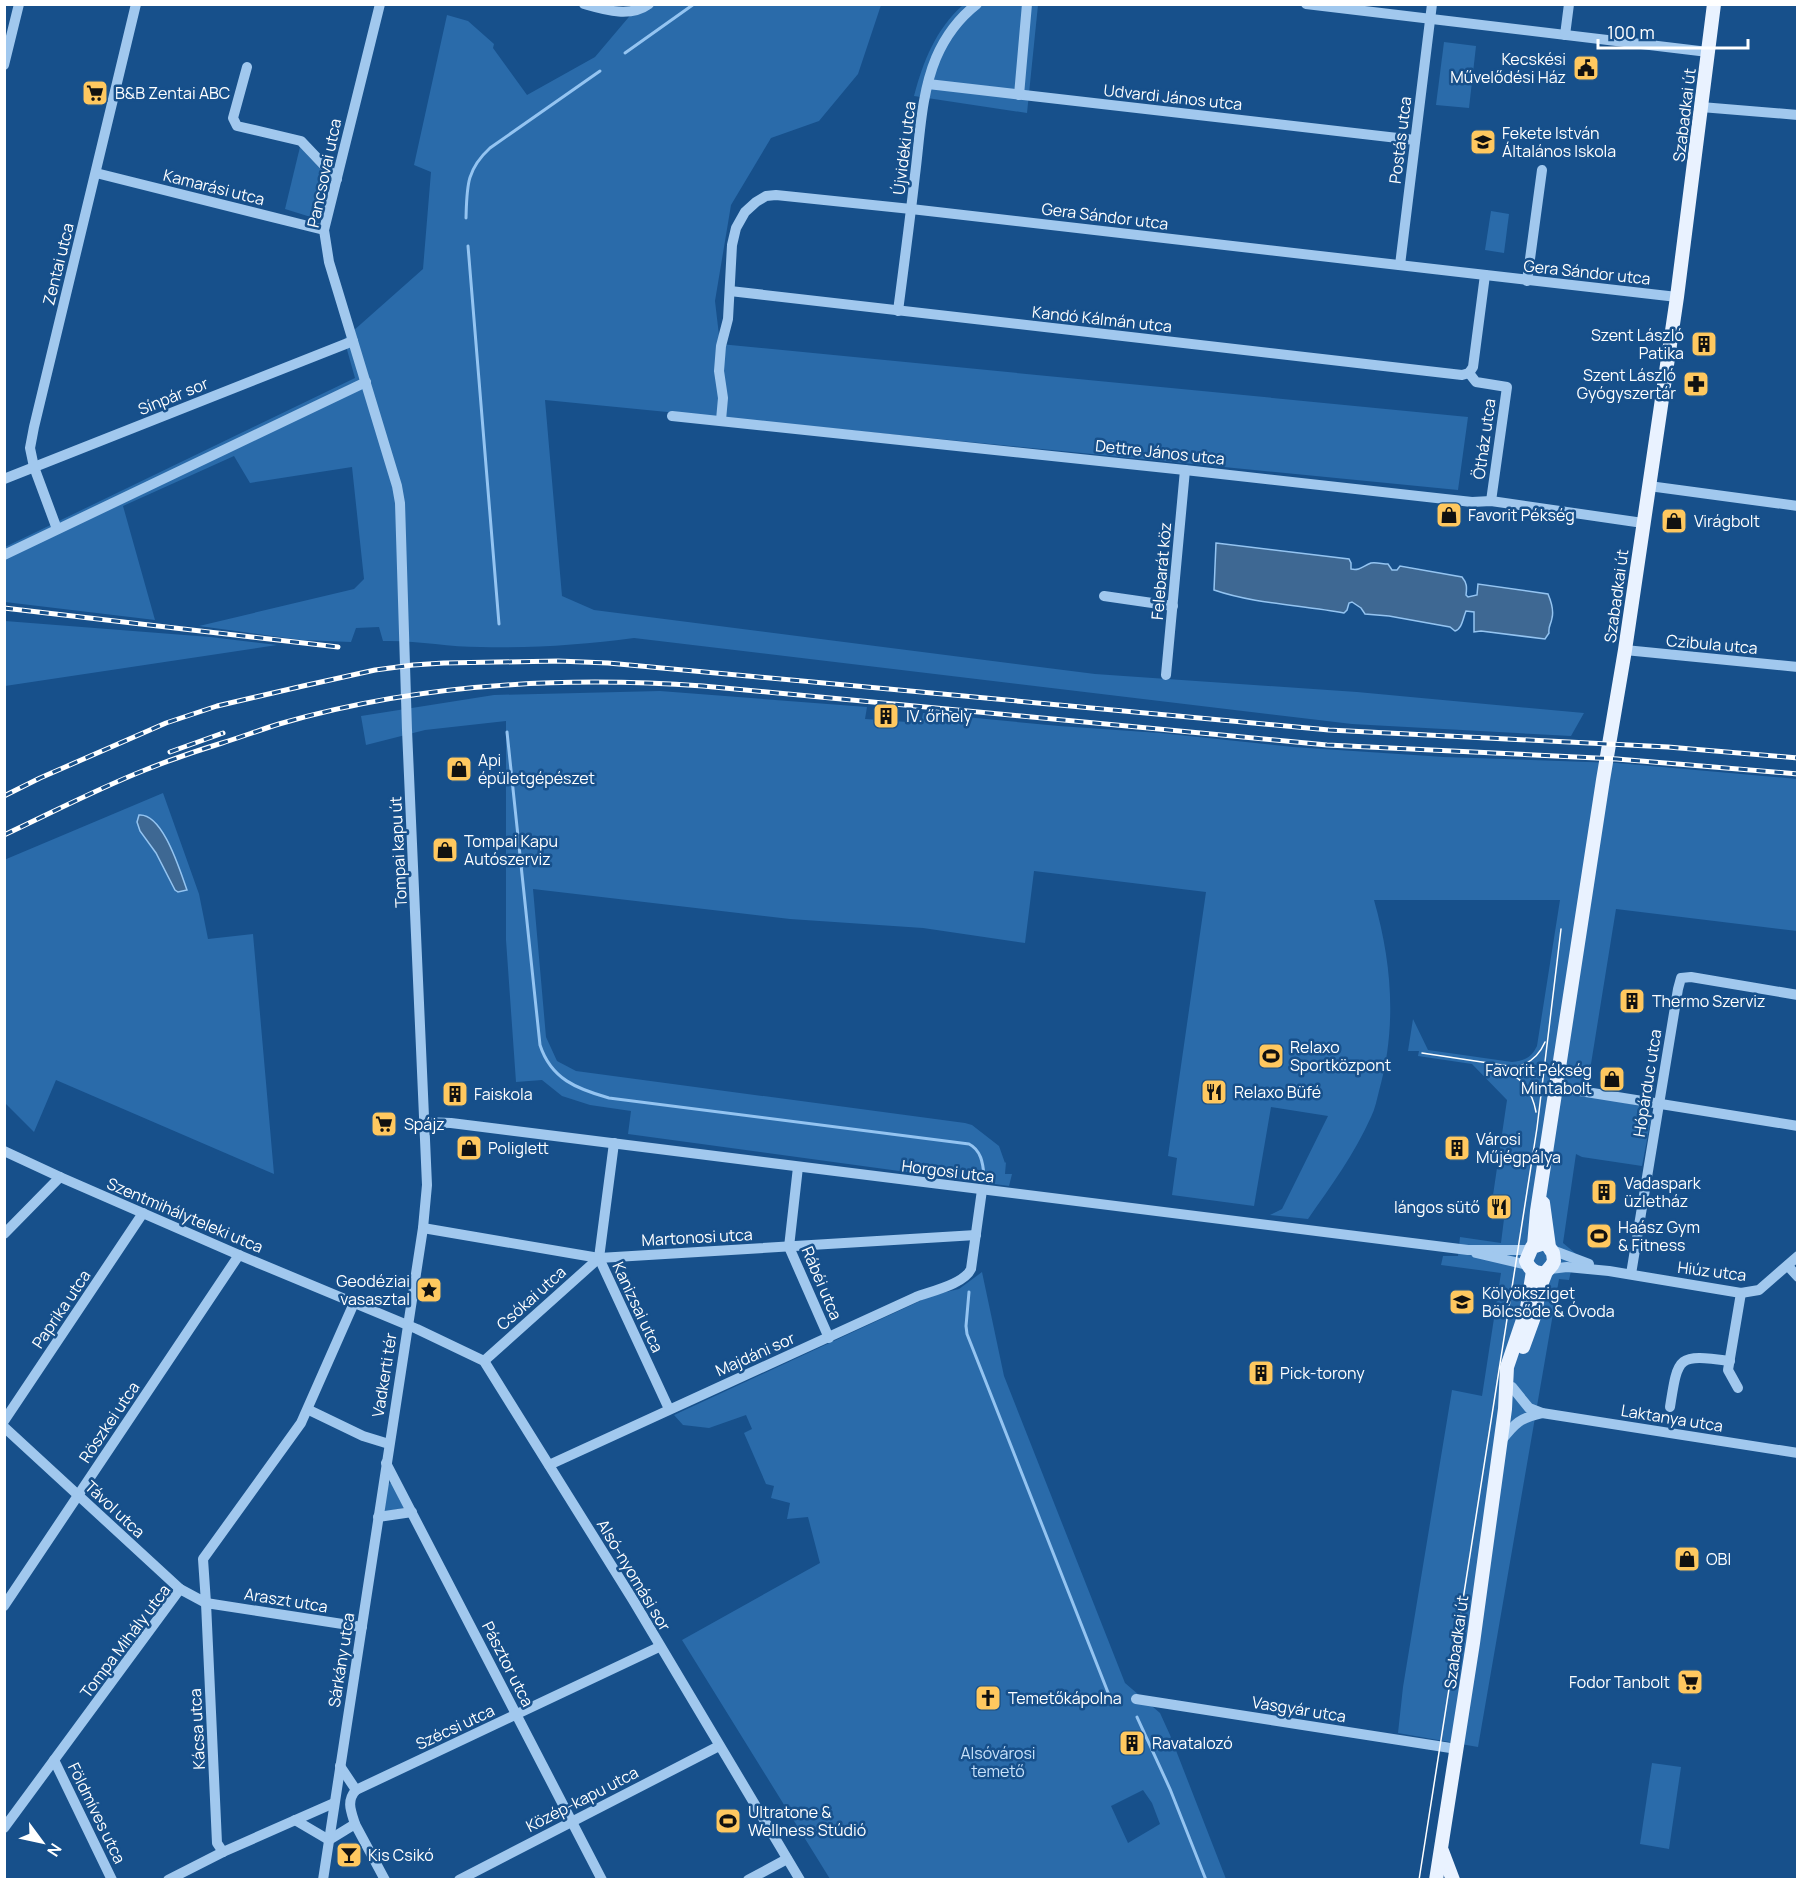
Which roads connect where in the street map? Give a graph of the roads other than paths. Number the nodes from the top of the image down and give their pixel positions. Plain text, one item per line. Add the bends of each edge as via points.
1 (19, 4) edge
2 (136, 4) edge
3 (380, 4) edge
4 (584, 4) edge
5 (649, 4) edge
6 (977, 4) edge
7 (1027, 4) edge
8 (1306, 4) edge
9 (1432, 4) edge
10 (1569, 4) edge
11 (1714, 4) edge
12 (1430, 20) junction
13 (1565, 35) junction
14 (1708, 52) junction
15 (4, 65) edge
16 (247, 67) dead end
17 (928, 84) junction
18 (1019, 95) junction
19 (1701, 107) junction
20 (1797, 115) edge
21 (1415, 140) junction
22 (1542, 170) dead end
23 (96, 173) junction
24 (337, 179) junction
25 (911, 209) junction
26 (324, 230) junction
27 (1400, 265) junction
28 (1485, 275) junction
29 (1527, 281) junction
30 (730, 291) junction
31 (1677, 297) junction
32 (898, 311) junction
33 (353, 341) junction
34 (1469, 373) junction
35 (366, 382) junction
36 (672, 416) dead end
37 (721, 420) junction
38 (34, 467) junction
39 (1185, 470) junction
40 (4, 479) edge
41 (1649, 486) junction
42 (1491, 501) junction
43 (1797, 506) edge
44 (1643, 523) junction
45 (57, 529) junction
46 (4, 555) edge
47 (1104, 596) dead end
48 (1173, 606) junction
49 (1625, 650) junction
50 (1797, 667) edge
51 (1166, 675) dead end
52 (1797, 995) edge
53 (1556, 1087) junction
54 (1659, 1105) junction
55 (425, 1122) junction
56 (1797, 1126) edge
57 (614, 1143) junction
58 (4, 1151) edge
59 (798, 1167) junction
60 (60, 1177) junction
61 (1541, 1190) junction
62 (982, 1191) junction
63 (142, 1213) junction
64 (423, 1228) junction
65 (4, 1234) edge
66 (976, 1235) junction
67 (789, 1247) junction
68 (1532, 1247) junction
69 (1550, 1248) junction
70 (1467, 1250) junction
71 (239, 1255) junction
72 (1797, 1256) edge
73 (599, 1258) junction
74 (1788, 1266) junction
75 (1539, 1269) junction
76 (1610, 1271) junction
77 (1631, 1274) junction
78 (1797, 1277) edge
79 (1741, 1293) junction
80 (354, 1304) junction
81 (407, 1324) junction
82 (829, 1338) junction
83 (1730, 1360) junction
84 (484, 1361) junction
85 (1512, 1388) junction
86 (1738, 1388) dead end
87 (1670, 1407) dead end
88 (669, 1409) junction
89 (1506, 1409) junction
90 (309, 1410) junction
91 (1542, 1413) junction
92 (4, 1421) edge
93 (4, 1427) edge
94 (1501, 1441) junction
95 (389, 1444) junction
96 (1797, 1453) edge
97 (386, 1463) junction
98 (549, 1465) junction
99 (78, 1495) junction
100 (412, 1512) junction
101 (378, 1517) junction
102 (180, 1589) junction
103 (207, 1603) junction
104 (4, 1606) edge
105 (362, 1627) junction
106 (659, 1647) junction
107 (1136, 1699) dead end
108 (517, 1715) junction
109 (719, 1746) junction
110 (1457, 1749) junction
111 (54, 1760) junction
112 (340, 1766) junction
113 (356, 1790) junction
114 (334, 1803) junction
115 (295, 1820) junction
116 (572, 1821) junction
117 (355, 1824) junction
118 (4, 1828) edge
119 (329, 1840) junction
120 (1441, 1849) junction
121 (223, 1852) junction
122 (787, 1859) junction
123 (112, 1880) edge
124 (168, 1880) edge
125 (322, 1880) edge
126 (385, 1880) edge
127 (459, 1880) edge
128 (602, 1880) edge
129 (748, 1880) edge
130 (800, 1880) edge
131 (1436, 1880) edge
132 (1453, 1880) edge

1 - 15 street
2 - 23 street, Zentai utca
3 - 24 street, Pancsovai utca
4 - 5 street via 619,12 634,12
6 - 17 street, Újvidéki utca via 948,36 935,59
7 - 18 street
8 - 12 street
9 - 12 street, Postás utca
10 - 13 street
11 - 14 main road, Szabadkai út
12 - 13 street
12 - 21 street, Postás utca
13 - 14 street
14 - 19 main road, Szabadkai út
16 - 24 street via 234,123 301,141
17 - 18 street, Udvardi János utca
17 - 25 street, Újvidéki utca
18 - 21 street, Udvardi János utca
19 - 20 street
19 - 31 main road, Szabadkai út
21 - 27 street, Postás utca
22 - 29 street
23 - 26 street, Kamarási utca
23 - 38 street, Zentai utca via 34,427 30,448
24 - 26 street, Pancsovai utca
25 - 27 street, Gera Sándor utca
25 - 30 street, Gera Sándor utca via 766,196 745,213 736,228
25 - 32 street, Újvidéki utca
26 - 33 street, Pancsovai utca via 329,262
27 - 28 street, Gera Sándor utca
28 - 29 street, Gera Sándor utca
28 - 34 street
29 - 31 street, Gera Sándor utca
30 - 32 street, Kandó Kálmán utca
30 - 37 street, Gera Sándor utca via 719,371
31 - 41 main road, Szabadkai út
32 - 34 street, Kandó Kálmán utca
33 - 35 street, Pancsovai utca
33 - 38 street, Sínpár sor
34 - 42 street, Ötház utca via 1476,382 1506,387
35 - 45 street
35 - 55 street, Tompai kapu út via 400,502
36 - 37 street, Dettre János utca
37 - 39 street, Dettre János utca
38 - 40 street, Sínpár sor
38 - 45 street, Zentai utca
39 - 42 street, Dettre János utca
39 - 48 street, Felebarát köz
41 - 43 street
41 - 44 main road, Szabadkai út
42 - 44 street, Dettre János utca
44 - 49 main road, Szabadkai út
45 - 46 street
47 - 48 street
48 - 51 street, Felebarát köz
49 - 50 street, Czibula utca
49 - 53 main road, Szabadkai út
52 - 54 street, Hópárduc utca via 1681,978
53 - 54 street
53 - 61 main road, Szabadkai út
54 - 56 street
54 - 77 street, Hópárduc utca
55 - 57 street, Horgosi utca
55 - 64 street, Tompai kapu út via 427,1185
57 - 59 street, Horgosi utca
57 - 73 street, Kanizsai utca
58 - 60 street, Szentmihályteleki utca
59 - 62 street, Horgosi utca
59 - 67 street, Rábéi utca
60 - 63 street, Szentmihályteleki utca
60 - 65 street
61 - 68 main road, Szabadkai út
61 - 69 main road, Szabadkai út
62 - 66 street
62 - 70 street, Horgosi utca
63 - 71 street, Szentmihályteleki utca
63 - 92 street, Paprika utca
64 - 73 street, Martonosi utca
64 - 81 street, Tompai kapu út
66 - 67 street, Martonosi utca
66 - 82 street, Majdáni sor via 971,1269 960,1281
67 - 73 street, Martonosi utca
67 - 82 street, Rábéi utca
68 - 69 main road via 1541,1244
68 - 70 street, Horgosi utca
68 - 75 main road, Szabadkai út via 1527,1261
69 - 75 main road, Szabadkai út via 1554,1261
69 - 76 street, Hiúz utca
70 - 75 street, Horgosi utca
71 - 80 street, Szentmihályteleki utca
71 - 99 street, Röszkei utca
72 - 74 street, Hiúz utca
73 - 84 street, Csókai utca
73 - 88 street, Kanizsai utca
74 - 78 street
74 - 79 street, Hiúz utca via 1760,1290
75 - 76 street, Hiúz utca
75 - 85 main road, Szabadkai út via 1535,1314
75 - 89 main road, Szabadkai út via 1507,1367
76 - 77 street, Hiúz utca
77 - 79 street, Hiúz utca
79 - 83 street
80 - 81 street, Vadkerti tér
80 - 90 street
81 - 84 street
81 - 95 street, Vadkerti tér
82 - 88 street, Majdáni sor
83 - 86 street via 1728,1370
83 - 87 street via 1695,1356 1682,1362 1674,1380
84 - 98 street, Alsó-nyomási sor
85 - 89 main road, Szabadkai út
85 - 91 street, Laktanya utca via 1529,1408
88 - 98 street, Majdáni sor
89 - 94 main road, Szabadkai út
90 - 95 street, Vadkerti tér
90 - 103 street via 203,1559
91 - 94 street via 1518,1421
91 - 96 street, Laktanya utca
93 - 99 street, Távol utca
94 - 110 main road, Szabadkai út
95 - 97 street, Sárkány utca
97 - 100 street, Pásztor utca
97 - 101 street, Sárkány utca
98 - 106 street, Alsó-nyomási sor
99 - 102 street, Távol utca
99 - 104 street, Röszkei utca
100 - 101 street
100 - 108 street, Pásztor utca
101 - 105 street, Sárkány utca
102 - 103 street, Tompa Mihály utca
102 - 111 street, Tompa Mihály utca
103 - 105 street, Araszt utca
103 - 121 street, Kácsa utca via 217,1843
105 - 112 street, Sárkány utca
106 - 108 street, Szécsi utca
106 - 109 street, Alsó-nyomási sor
107 - 110 street, Vasgyár utca
108 - 113 street, Szécsi utca
108 - 116 street, Pásztor utca
109 - 116 street, Közép-kapu utca
109 - 122 street, Alsó-nyomási sor
110 - 120 main road, Szabadkai út
111 - 118 street, Tompa Mihály utca
111 - 123 street, Földmíves utca
112 - 113 street
112 - 114 street, Sárkány utca
113 - 117 street via 349,1806
114 - 115 street
114 - 119 street, Sárkány utca
115 - 119 street
115 - 121 street
116 - 127 street, Közép-kapu utca
116 - 128 street, Pásztor utca
117 - 119 street
117 - 126 street
119 - 125 street, Sárkány utca
120 - 131 main road, Szabadkai út
120 - 132 main road
121 - 124 street
122 - 129 street
122 - 130 street, Alsó-nyomási sor

